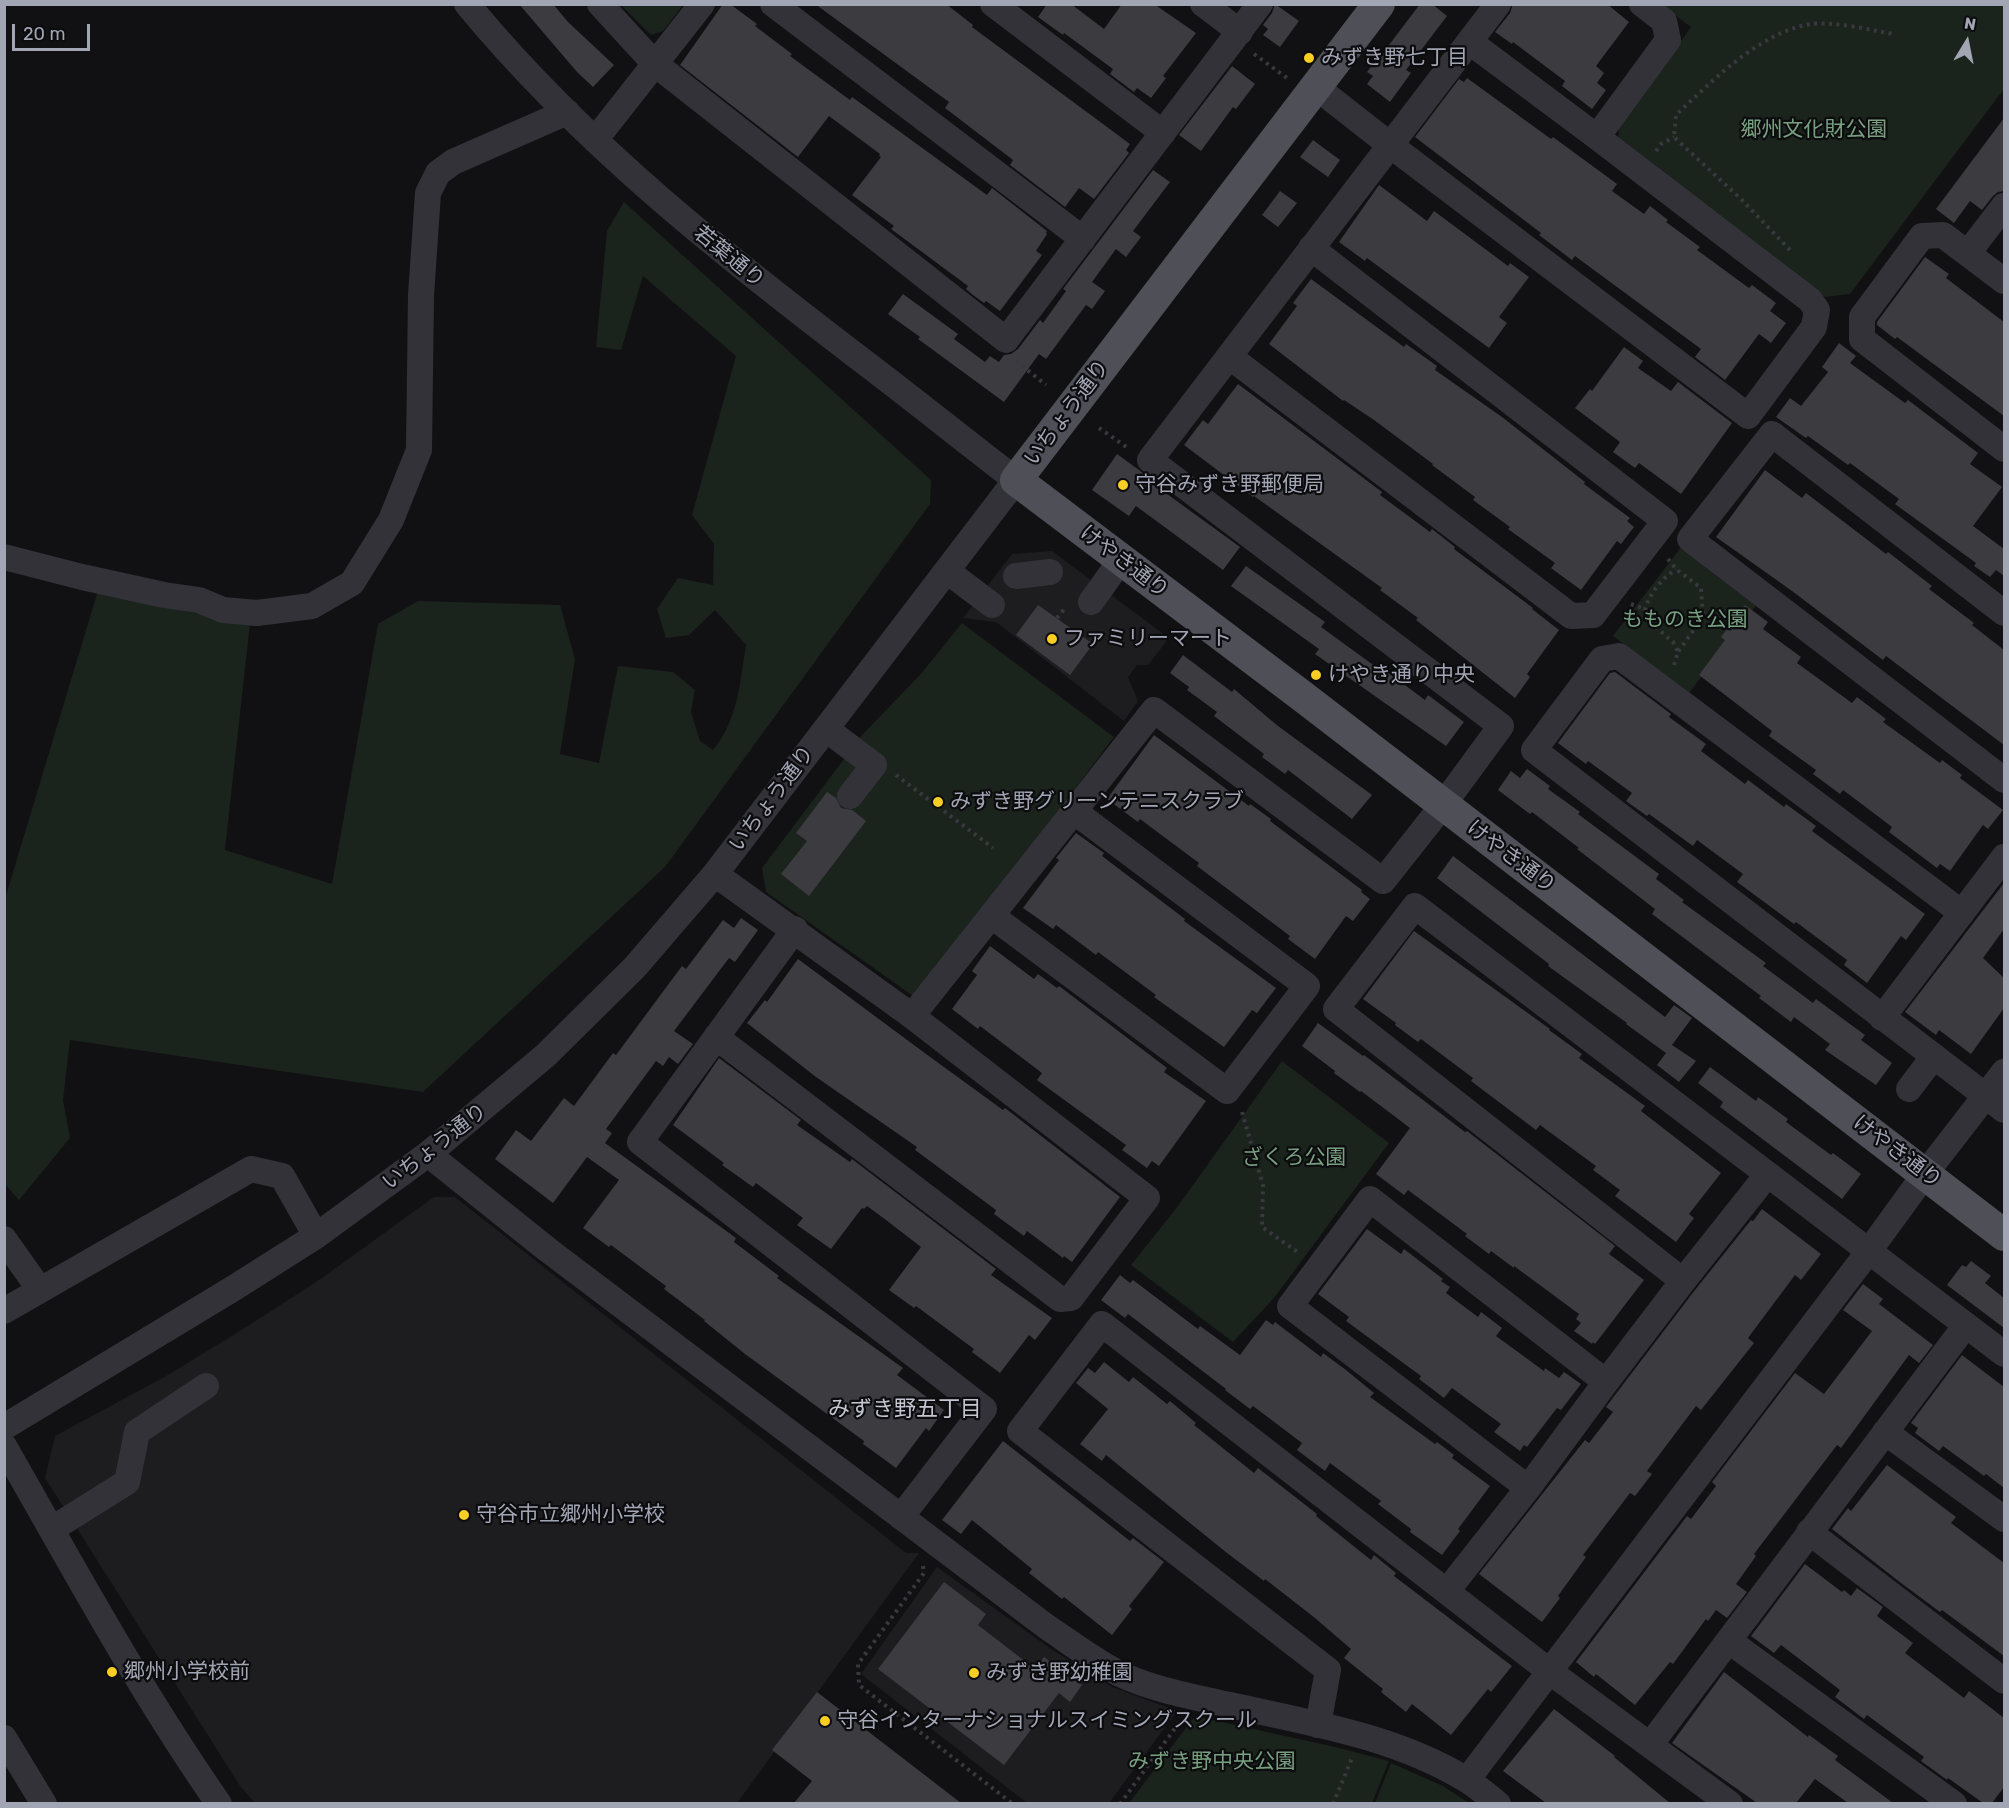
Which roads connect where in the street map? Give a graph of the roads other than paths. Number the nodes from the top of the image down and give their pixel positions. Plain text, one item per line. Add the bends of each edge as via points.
1 (467, 4) edge
2 (600, 4) edge
3 (702, 4) edge
4 (773, 4) edge
5 (993, 4) edge
6 (1203, 4) edge
7 (1260, 4) edge
8 (1379, 4) edge
9 (1498, 4) edge
10 (1642, 4) edge
11 (1237, 35) junction
12 (1470, 42) junction
13 (654, 63) junction
14 (1302, 83) junction
15 (567, 112) junction
16 (1163, 133) junction
17 (1597, 137) junction
18 (595, 140) junction
19 (1390, 145) junction
20 (2004, 206) edge
21 (1083, 238) junction
22 (1311, 248) junction
23 (1968, 254) junction
24 (2004, 281) edge
25 (1230, 357) junction
26 (2004, 449) edge
27 (1016, 480) junction
28 (4, 557) edge
29 (1121, 560) junction
30 (947, 571) junction
31 (1050, 572) dead end
32 (1016, 576) dead end
33 (1091, 602) dead end
34 (992, 605) dead end
35 (2004, 613) edge
36 (826, 729) junction
37 (2004, 780) edge
38 (850, 796) dead end
39 (1443, 805) junction
40 (1075, 812) junction
41 (2004, 857) edge
42 (716, 873) junction
43 (1962, 913) junction
44 (992, 916) junction
45 (795, 929) junction
46 (912, 1016) junction
47 (1882, 1018) junction
48 (716, 1037) junction
49 (1934, 1056) junction
50 (2004, 1072) edge
51 (1910, 1089) dead end
52 (1995, 1104) edge
53 (428, 1154) junction
54 (1925, 1174) junction
55 (1767, 1175) junction
56 (2004, 1235) edge
57 (315, 1236) junction
58 (4, 1239) edge
59 (1869, 1251) junction
60 (1683, 1281) junction
61 (40, 1290) junction
62 (4, 1311) edge
63 (1966, 1325) junction
64 (2004, 1354) edge
65 (1606, 1382) junction
66 (206, 1386) dead end
67 (4, 1427) edge
68 (1885, 1432) junction
69 (4, 1446) edge
70 (1528, 1488) junction
71 (902, 1517) junction
72 (2004, 1519) edge
73 (52, 1529) junction
74 (1809, 1532) junction
75 (1447, 1591) junction
76 (1729, 1641) junction
77 (1549, 1671) junction
78 (2004, 1681) edge
79 (1318, 1725) junction
80 (4, 1738) edge
81 (1650, 1745) junction
82 (1467, 1780) junction
83 (44, 1803) edge
84 (219, 1803) edge
85 (1498, 1803) edge
86 (1730, 1803) edge
87 (1954, 1803) edge

1 - 15 street, 若葉通り
2 - 13 street
3 - 13 street
4 - 21 street
5 - 16 street
6 - 11 street
7 - 11 street
8 - 14 main road, いちょう通り
9 - 12 street
10 - 17 street via 1664,21 1668,40
11 - 16 street
12 - 17 street
12 - 19 street
13 - 18 street
13 - 21 street via 1006,340
14 - 19 street
14 - 27 main road, いちょう通り
15 - 18 street, 若葉通り
15 - 28 street via 453,162 438,173 428,193 421,295 419,450 391,520 352,583 312,606 257,613 223,610 199,600
16 - 21 street
17 - 19 street via 1810,300 1817,310 1814,327 1748,416
18 - 27 street, 若葉通り via 745,271
19 - 22 street
20 - 23 street
22 - 25 street
22 - 25 street via 1665,521 1593,615 1572,616
23 - 24 street
23 - 26 street via 1943,236 1922,236 1862,317 1862,339
25 - 39 street via 1150,460 1501,726
27 - 29 main road, けやき通り
27 - 30 street, いちょう通り
29 - 33 street
29 - 39 main road, けやき通り
30 - 34 street
30 - 36 street, いちょう通り
31 - 32 street
35 - 37 street via 1772,434 1690,539
36 - 38 street via 874,765
36 - 42 street, いちょう通り
39 - 40 street via 1383,881 1154,710
39 - 54 main road, けやき通り
40 - 44 street
40 - 44 street via 1307,986 1227,1091
41 - 43 street
42 - 45 street
42 - 53 street, いちょう通り via 635,967 546,1055
43 - 47 street
43 - 47 street via 1619,656 1602,659 1534,750
44 - 46 street
45 - 46 street
45 - 48 street
46 - 48 street via 1147,1198 1071,1298 1060,1299
47 - 49 street
48 - 71 street via 640,1142 984,1409
49 - 51 street
49 - 52 street
50 - 52 street
52 - 54 street
53 - 57 street, いちょう通り
53 - 71 street via 548,1250
54 - 56 main road, けやき通り
54 - 59 street
55 - 59 street
55 - 60 street
55 - 60 street via 1415,906 1336,1009
57 - 61 street via 282,1176 251,1169
57 - 67 street, いちょう通り
58 - 61 street
59 - 63 street
59 - 77 street
60 - 65 street
61 - 62 street
63 - 64 street
63 - 68 street
65 - 70 street
65 - 70 street via 1370,1199 1290,1306
66 - 73 street via 137,1432 127,1482
68 - 72 street
68 - 74 street
69 - 73 street
70 - 75 street
71 - 79 street via 1047,1627 1121,1674 1197,1698
73 - 84 street via 135,1676
74 - 76 street
74 - 78 street
75 - 77 street
75 - 79 street via 1102,1324 1020,1431 1328,1670
76 - 81 street
76 - 87 street
77 - 81 street
77 - 82 street
79 - 82 street via 1361,1735 1431,1761
80 - 83 street
81 - 86 street
82 - 85 street

